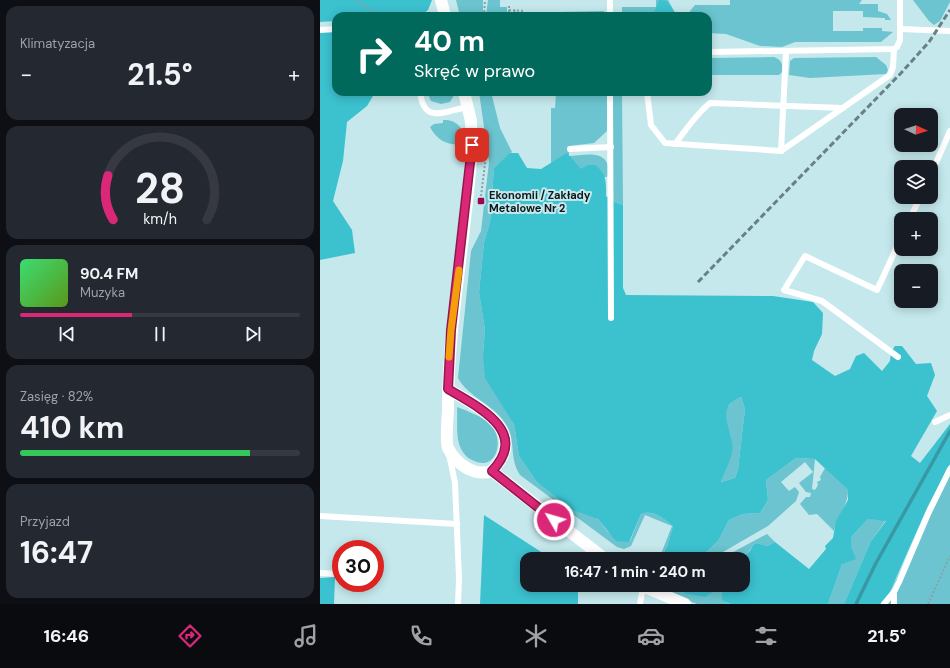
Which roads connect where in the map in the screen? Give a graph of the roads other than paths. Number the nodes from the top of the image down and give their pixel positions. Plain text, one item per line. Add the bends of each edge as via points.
1 (442, 0) edge
2 (610, 0) edge
3 (900, 0) edge
4 (444, 12) edge
5 (610, 12) edge
6 (332, 29) edge
7 (320, 30) edge
8 (900, 30) junction
9 (950, 31) edge
10 (894, 49) junction
11 (712, 52) edge
12 (786, 52) junction
13 (420, 96) edge
14 (465, 96) edge
15 (610, 96) edge
16 (647, 96) edge
17 (784, 105) junction
18 (467, 107) junction
19 (843, 108) junction
20 (950, 134) edge
21 (675, 144) junction
22 (610, 147) junction
23 (570, 149) dead end
24 (781, 151) junction
25 (938, 160) edge
26 (894, 253) edge
27 (611, 318) dead end
28 (898, 357) dead end
29 (448, 389) junction
30 (950, 414) edge
31 (935, 422) dead end
32 (448, 446) junction
33 (950, 469) edge
34 (492, 471) junction
35 (320, 516) edge
36 (457, 524) junction
37 (596, 552) edge
38 (320, 573) edge
39 (332, 574) edge
40 (641, 592) edge
41 (656, 592) edge
42 (894, 592) junction
43 (458, 604) edge
44 (640, 604) edge
45 (685, 604) edge
46 (884, 604) edge
47 (894, 604) edge

1 - 4 street
2 - 5 lane
3 - 8 lane
6 - 7 lane
8 - 9 lane
8 - 10 lane via 899,44
10 - 12 lane
10 - 19 lane via 890,75
11 - 12 lane
12 - 17 lane
13 - 18 lane via 424,110 429,112
14 - 18 street
15 - 22 lane
16 - 21 lane via 651,125 665,143
17 - 19 lane
17 - 21 lane via 710,103 699,111
17 - 24 lane
18 - 29 street via 472,132 471,159 451,330
19 - 24 lane
20 - 25 lane
21 - 24 lane
22 - 23 lane
22 - 27 lane
26 - 28 lane via 876,290 805,256 784,290 822,301
29 - 32 street
29 - 34 street via 500,426 505,438 504,452 500,463
30 - 31 lane
32 - 34 street via 462,466 475,472
32 - 36 lane via 455,483
33 - 42 lane
34 - 37 street
35 - 36 lane
36 - 43 lane
38 - 39 lane
40 - 44 lane
41 - 45 street
42 - 46 lane
42 - 47 lane

